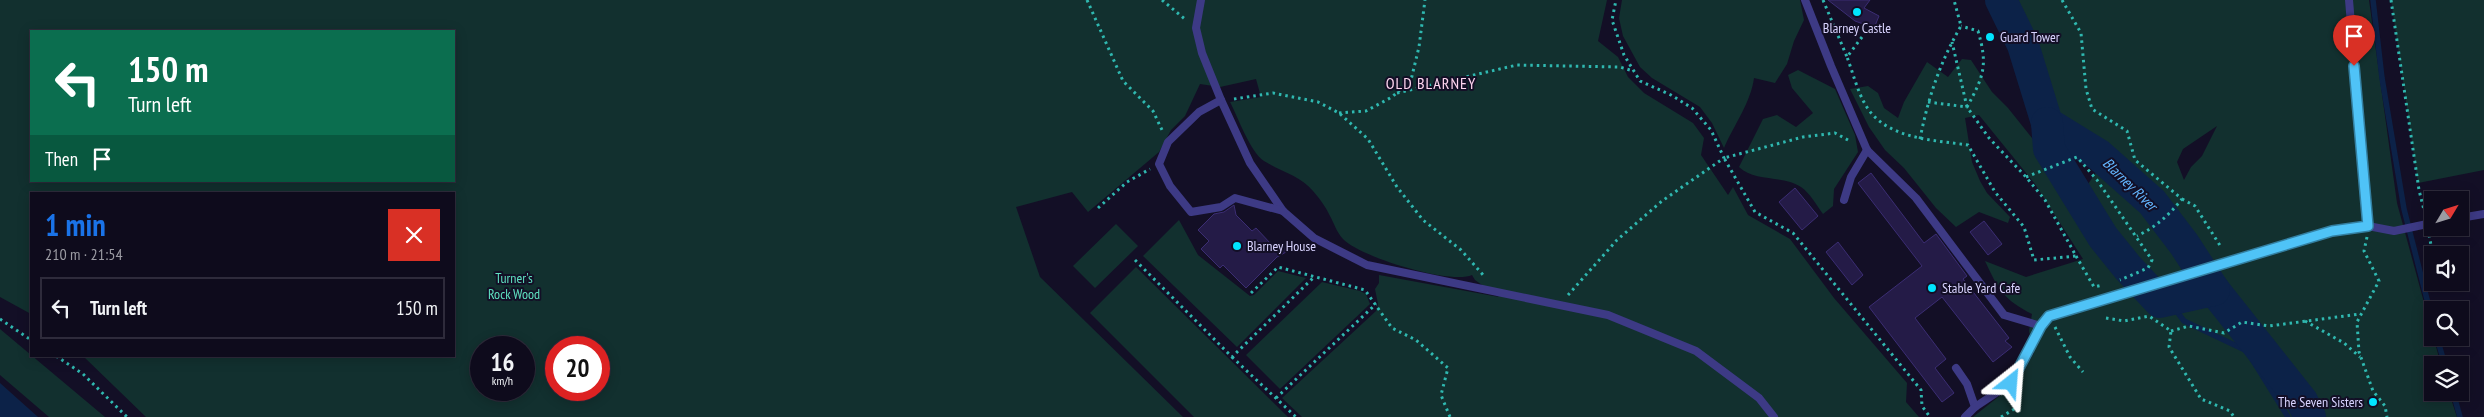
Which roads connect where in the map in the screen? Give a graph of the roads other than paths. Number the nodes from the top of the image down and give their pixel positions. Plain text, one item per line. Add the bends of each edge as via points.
1 (1201, 0) edge
2 (1805, 0) edge
3 (2349, 0) edge
4 (1221, 100) junction
5 (1867, 150) junction
6 (1844, 200) dead end
7 (1283, 211) junction
8 (2484, 214) edge
9 (2469, 216) edge
10 (2424, 225) edge
11 (2368, 226) junction
12 (2041, 326) junction
13 (1956, 368) dead end
14 (1975, 407) junction
15 (1774, 417) edge
16 (1965, 417) edge

1 - 4 lane via 1196,28 1202,53
2 - 5 lane
3 - 11 lane
4 - 7 lane via 1250,163
4 - 7 lane via 1199,112 1168,142 1159,164 1170,186 1191,212 1221,207 1235,198
5 - 6 lane via 1851,177
5 - 12 lane via 1916,198 2004,315
7 - 15 lane via 1314,238 1367,265 1608,314 1696,351 1759,398
8 - 9 lane
10 - 11 lane via 2394,231
11 - 12 lane via 2332,231 2049,316
12 - 14 lane via 2011,383
13 - 14 lane via 1967,384
14 - 16 lane

